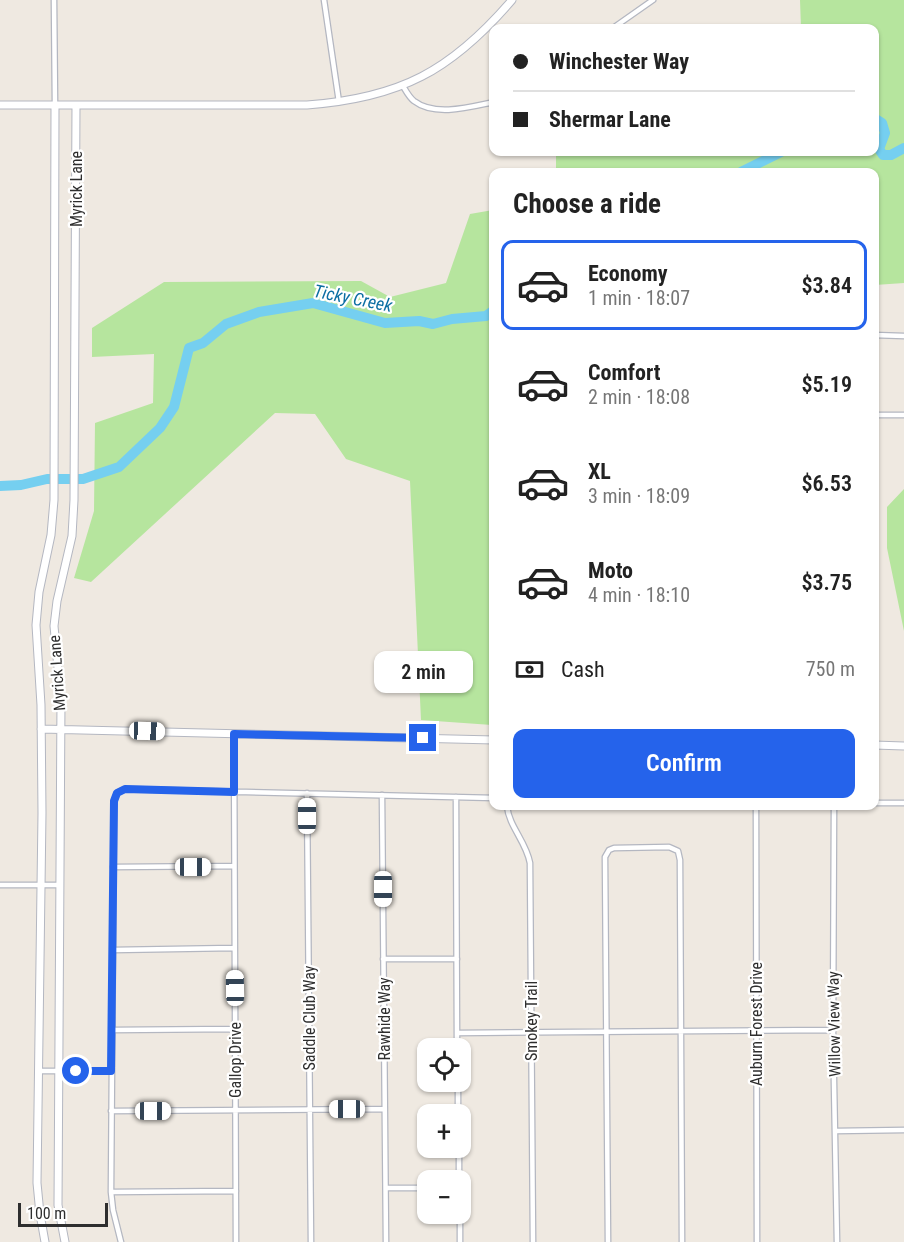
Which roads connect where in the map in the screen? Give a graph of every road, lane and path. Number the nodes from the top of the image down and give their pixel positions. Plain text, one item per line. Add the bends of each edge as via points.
1 (54, 0) edge
2 (324, 0) edge
3 (512, 0) edge
4 (653, 0) edge
5 (492, 24) edge
6 (619, 24) edge
7 (489, 27) edge
8 (403, 86) junction
9 (339, 102) junction
10 (489, 103) edge
11 (0, 105) edge
12 (55, 105) junction
13 (76, 105) junction
14 (879, 335) edge
15 (904, 336) edge
16 (879, 415) edge
17 (904, 415) edge
18 (41, 729) junction
19 (60, 729) junction
20 (234, 734) junction
21 (489, 741) edge
22 (879, 745) edge
23 (904, 746) edge
24 (234, 792) junction
25 (307, 794) junction
26 (382, 795) junction
27 (456, 797) junction
28 (489, 798) edge
29 (879, 803) edge
30 (904, 803) edge
31 (508, 810) edge
32 (756, 810) edge
33 (834, 810) edge
34 (234, 866) junction
35 (113, 867) junction
36 (0, 885) edge
37 (40, 885) junction
38 (60, 885) junction
39 (234, 948) junction
40 (113, 950) junction
41 (383, 959) junction
42 (457, 959) junction
43 (235, 1029) junction
44 (112, 1030) junction
45 (756, 1030) junction
46 (833, 1030) junction
47 (607, 1031) junction
48 (681, 1031) junction
49 (531, 1032) junction
50 (457, 1033) junction
51 (457, 1038) edge
52 (38, 1071) junction
53 (58, 1071) junction
54 (111, 1071) junction
55 (384, 1109) junction
56 (235, 1110) junction
57 (309, 1110) junction
58 (111, 1111) junction
59 (904, 1130) edge
60 (836, 1131) junction
61 (386, 1188) junction
62 (417, 1188) edge
63 (236, 1191) junction
64 (111, 1192) junction
65 (460, 1224) edge
66 (45, 1242) edge
67 (65, 1242) edge
68 (121, 1242) edge
69 (236, 1242) edge
70 (311, 1242) edge
71 (386, 1242) edge
72 (460, 1242) edge
73 (533, 1242) edge
74 (608, 1242) edge
75 (682, 1242) edge
76 (757, 1242) edge
77 (837, 1242) edge

1 - 12 street
2 - 9 street
3 - 5 street
4 - 6 street
7 - 8 street via 453,57
8 - 9 street
8 - 10 street via 412,100 424,107 443,109
9 - 13 street
11 - 12 street
12 - 13 street
12 - 18 street, Myrick Lane via 54,500 36,625
13 - 19 street, Myrick Lane via 74,500 72,536 54,626
14 - 15 street
16 - 17 street
18 - 19 street
18 - 37 street, Myrick Lane
19 - 20 street
19 - 38 street, Myrick Lane
20 - 21 street
20 - 24 street, Gallop Drive
22 - 23 street
24 - 25 street
24 - 34 street, Gallop Drive
24 - 35 street via 125,789 117,793
25 - 26 street
25 - 57 street, Saddle Club Way
26 - 27 street
26 - 41 street, Rawhide Way
27 - 28 street
27 - 42 street
29 - 30 street
31 - 49 street, Smokey Trail via 530,862
32 - 45 street, Auburn Forest Drive
33 - 46 street, Willow View Way
34 - 35 street
34 - 39 street, Gallop Drive
35 - 40 street
36 - 37 street
37 - 38 street
37 - 52 street, Myrick Lane
38 - 53 street, Myrick Lane
39 - 40 street
39 - 43 street, Gallop Drive
40 - 44 street
41 - 42 street
41 - 55 street, Rawhide Way
42 - 50 street
43 - 44 street
43 - 56 street, Gallop Drive
44 - 54 street
45 - 46 street
45 - 48 street
45 - 76 street, Auburn Forest Drive
46 - 60 street, Willow View Way
47 - 48 street
47 - 48 street via 605,857 609,850 618,848 669,847 678,851 680,860
47 - 49 street
47 - 74 street
48 - 75 street
49 - 50 street
49 - 73 street, Smokey Trail
50 - 51 street
52 - 53 street
52 - 66 street, Myrick Lane via 38,1200
53 - 54 street
53 - 67 street, Myrick Lane via 58,1204
54 - 58 street
55 - 57 street
55 - 61 street, Rawhide Way
56 - 57 street
56 - 58 street
56 - 63 street, Gallop Drive
57 - 70 street, Saddle Club Way
58 - 64 street
59 - 60 street
60 - 77 street, Willow View Way
61 - 62 street
61 - 71 street, Rawhide Way
63 - 64 street
63 - 69 street, Gallop Drive
64 - 68 street
65 - 72 street

